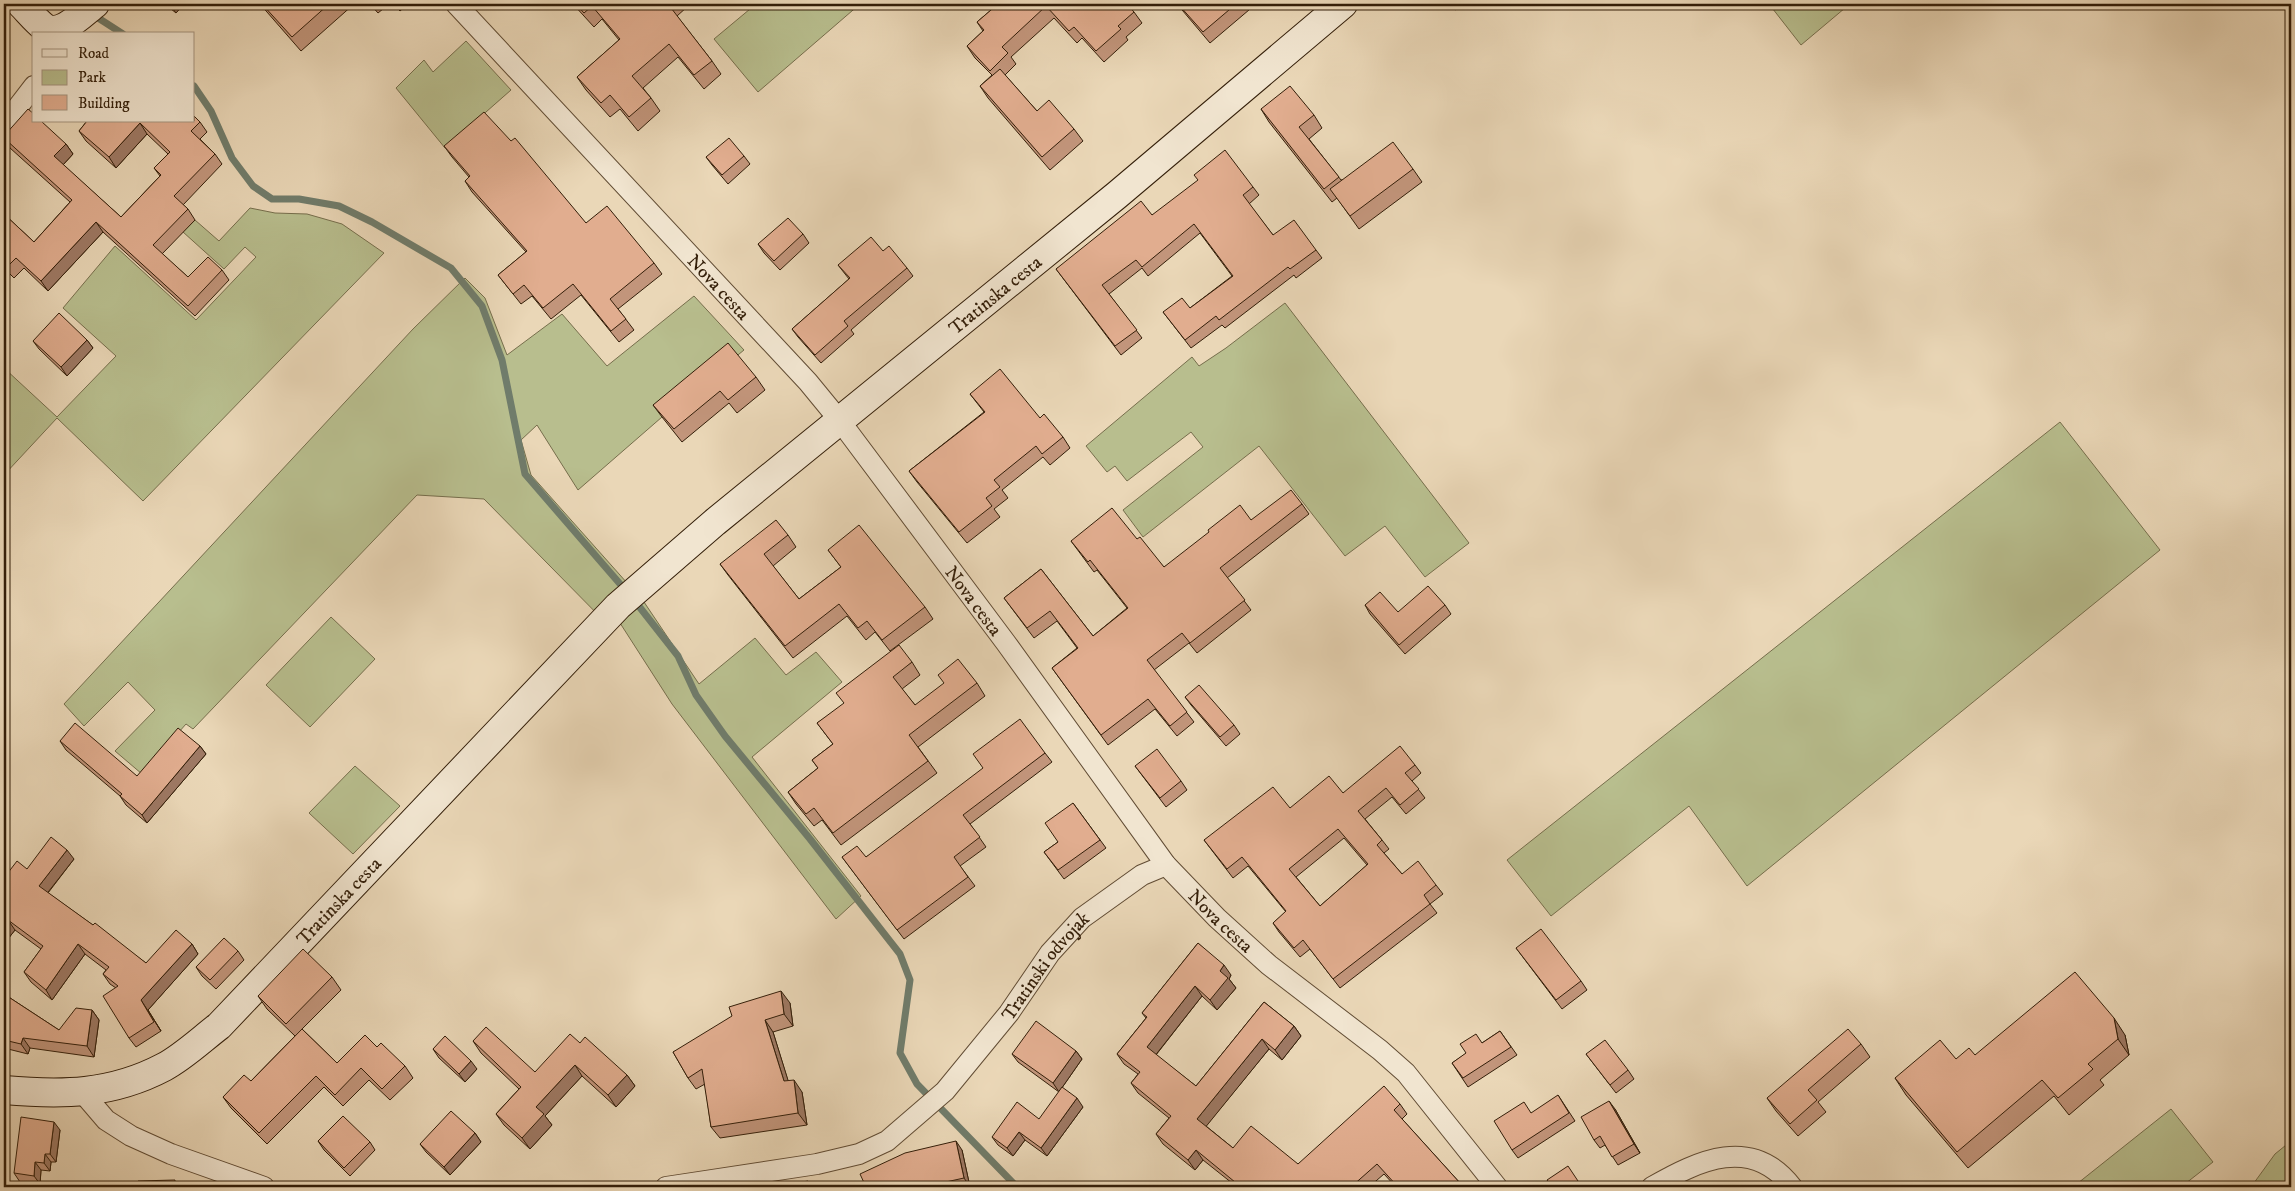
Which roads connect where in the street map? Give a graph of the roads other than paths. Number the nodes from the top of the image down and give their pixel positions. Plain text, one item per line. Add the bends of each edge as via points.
1 (22, 4) edge
2 (456, 4) edge
3 (1343, 4) edge
4 (68, 22) edge
5 (32, 89) edge
6 (4, 125) edge
7 (840, 421) junction
8 (1166, 865) junction
9 (4, 1090) edge
10 (82, 1092) junction
11 (264, 1187) edge
12 (666, 1187) edge
13 (1497, 1187) edge
14 (1652, 1187) edge
15 (1792, 1187) edge

1 - 4 main road via 44,27
2 - 7 street, Nova cesta via 766,335
3 - 7 main road, Tratinska cesta
5 - 6 street
7 - 8 street, Nova cesta
7 - 10 main road, Tratinska cesta via 618,606 219,1026 165,1067 106,1088
8 - 12 street, Tratinski odvojak via 1142,875 1082,918 1050,953 1004,1019 945,1091 887,1140 859,1154 799,1167
8 - 13 street, Nova cesta via 1217,918 1269,965 1406,1073
9 - 10 main road, Tratinska cesta via 49,1094
10 - 11 street via 106,1120 131,1136 170,1154
14 - 15 street via 1695,1164 1737,1156 1757,1159 1773,1167

